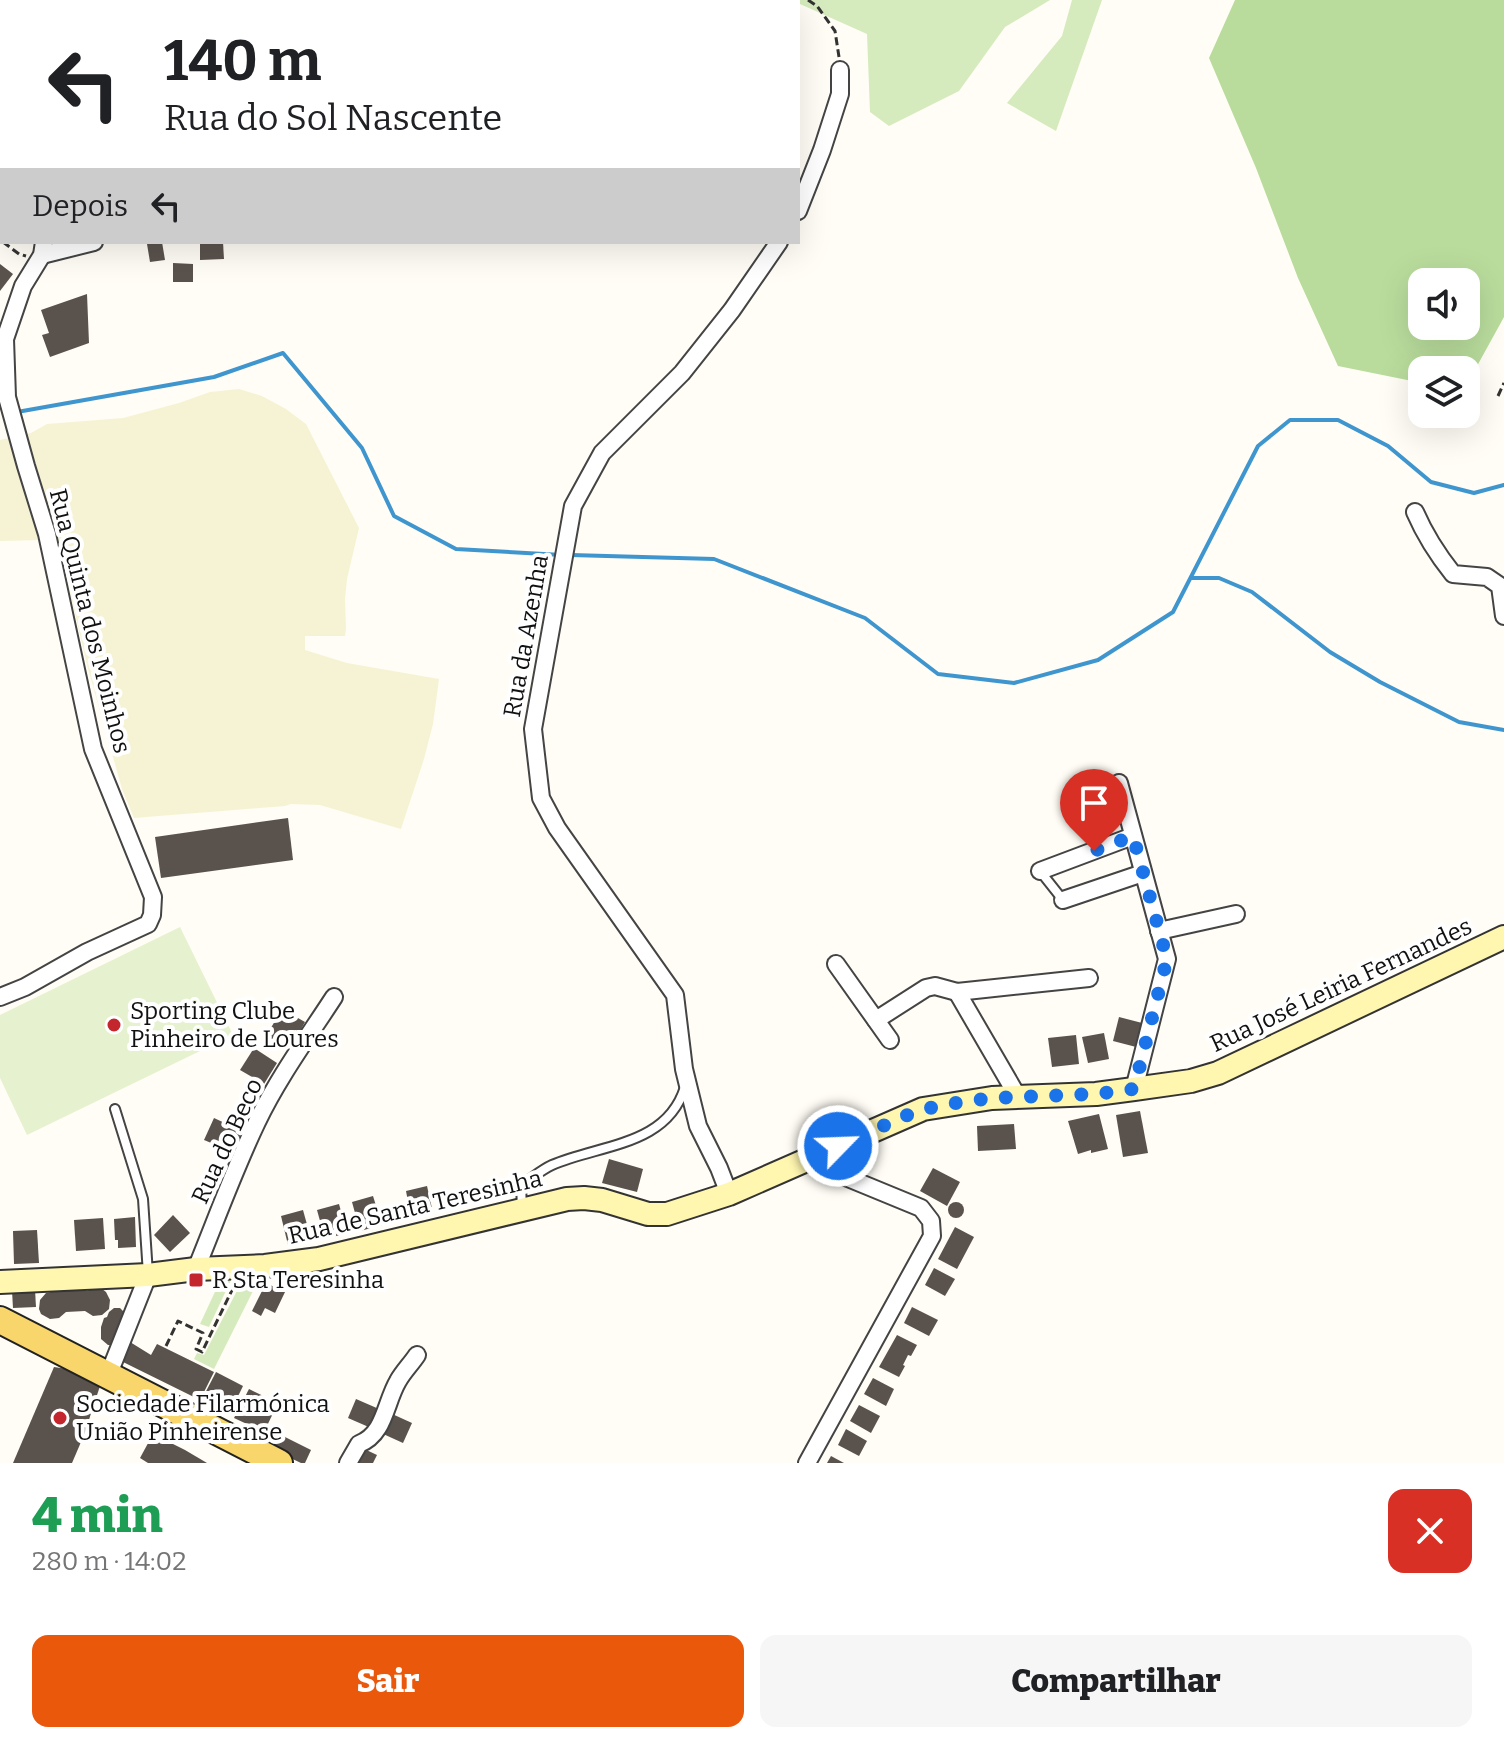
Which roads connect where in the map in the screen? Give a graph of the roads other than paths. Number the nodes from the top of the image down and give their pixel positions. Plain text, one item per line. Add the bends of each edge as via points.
1 (840, 70) road end
2 (800, 206) edge
3 (77, 244) edge
4 (776, 246) edge
5 (43, 248) edge
6 (3, 336) edge
7 (1415, 512) dead end
8 (1504, 616) edge
9 (1119, 783) dead end
10 (1133, 836) junction
11 (1040, 871) joint
12 (1143, 873) junction
13 (1063, 900) joint
14 (1236, 914) dead end
15 (1159, 931) junction
16 (1504, 937) edge
17 (836, 964) dead end
18 (1089, 978) dead end
19 (957, 992) junction
20 (0, 997) edge
21 (334, 997) dead end
22 (876, 1020) junction
23 (890, 1040) dead end
24 (687, 1082) junction
25 (1134, 1089) junction
26 (1018, 1097) junction
27 (115, 1109) dead end
28 (813, 1157) junction
29 (729, 1194) junction
30 (522, 1209) junction
31 (648, 1214) joint
32 (196, 1269) junction
33 (148, 1275) junction
34 (0, 1282) edge
35 (0, 1320) edge
36 (417, 1355) dead end
37 (108, 1376) junction
38 (279, 1463) edge
39 (348, 1463) edge
40 (807, 1463) edge

1 - 2 street via 840,94
3 - 5 street
4 - 24 street, Rua da Azenha via 682,373 602,453 573,506 533,729 541,798 557,828 675,995
5 - 6 street
6 - 20 street, Rua Quinta dos Moinhos via 7,397 47,534 93,749 153,897 148,924
7 - 8 street via 1453,574 1487,577 1500,586
9 - 10 street
10 - 11 street
10 - 12 street
11 - 13 lane
12 - 13 street
12 - 15 street
14 - 15 street
15 - 25 street via 1167,959
16 - 25 main road, Rua José Leiria Fernandes via 1218,1073
17 - 22 street
18 - 19 street
19 - 22 street via 926,988
19 - 26 street
21 - 32 street, Rua do Beco via 258,1120
22 - 23 street
24 - 29 street, Rua da Azenha via 698,1126
24 - 30 lane via 682,1099 658,1126 638,1138 550,1165 521,1185
25 - 26 main road, Rua José Leiria Fernandes
26 - 28 main road, Rua José Leiria Fernandes via 923,1109
27 - 33 lane via 143,1199
28 - 29 main road, Rua José Leiria Fernandes
28 - 40 street via 831,1171 921,1208 933,1229
29 - 31 main road, Rua José Leiria Fernandes via 667,1214
30 - 31 main road, Rua de Santa Teresinha via 584,1198
30 - 32 main road, Rua de Santa Teresinha via 319,1259
32 - 33 main road, Rua de Santa Teresinha
33 - 34 main road, Rua de Santa Teresinha
33 - 37 street
35 - 37 main road
36 - 39 street via 398,1380 377,1430 359,1444
37 - 38 main road

